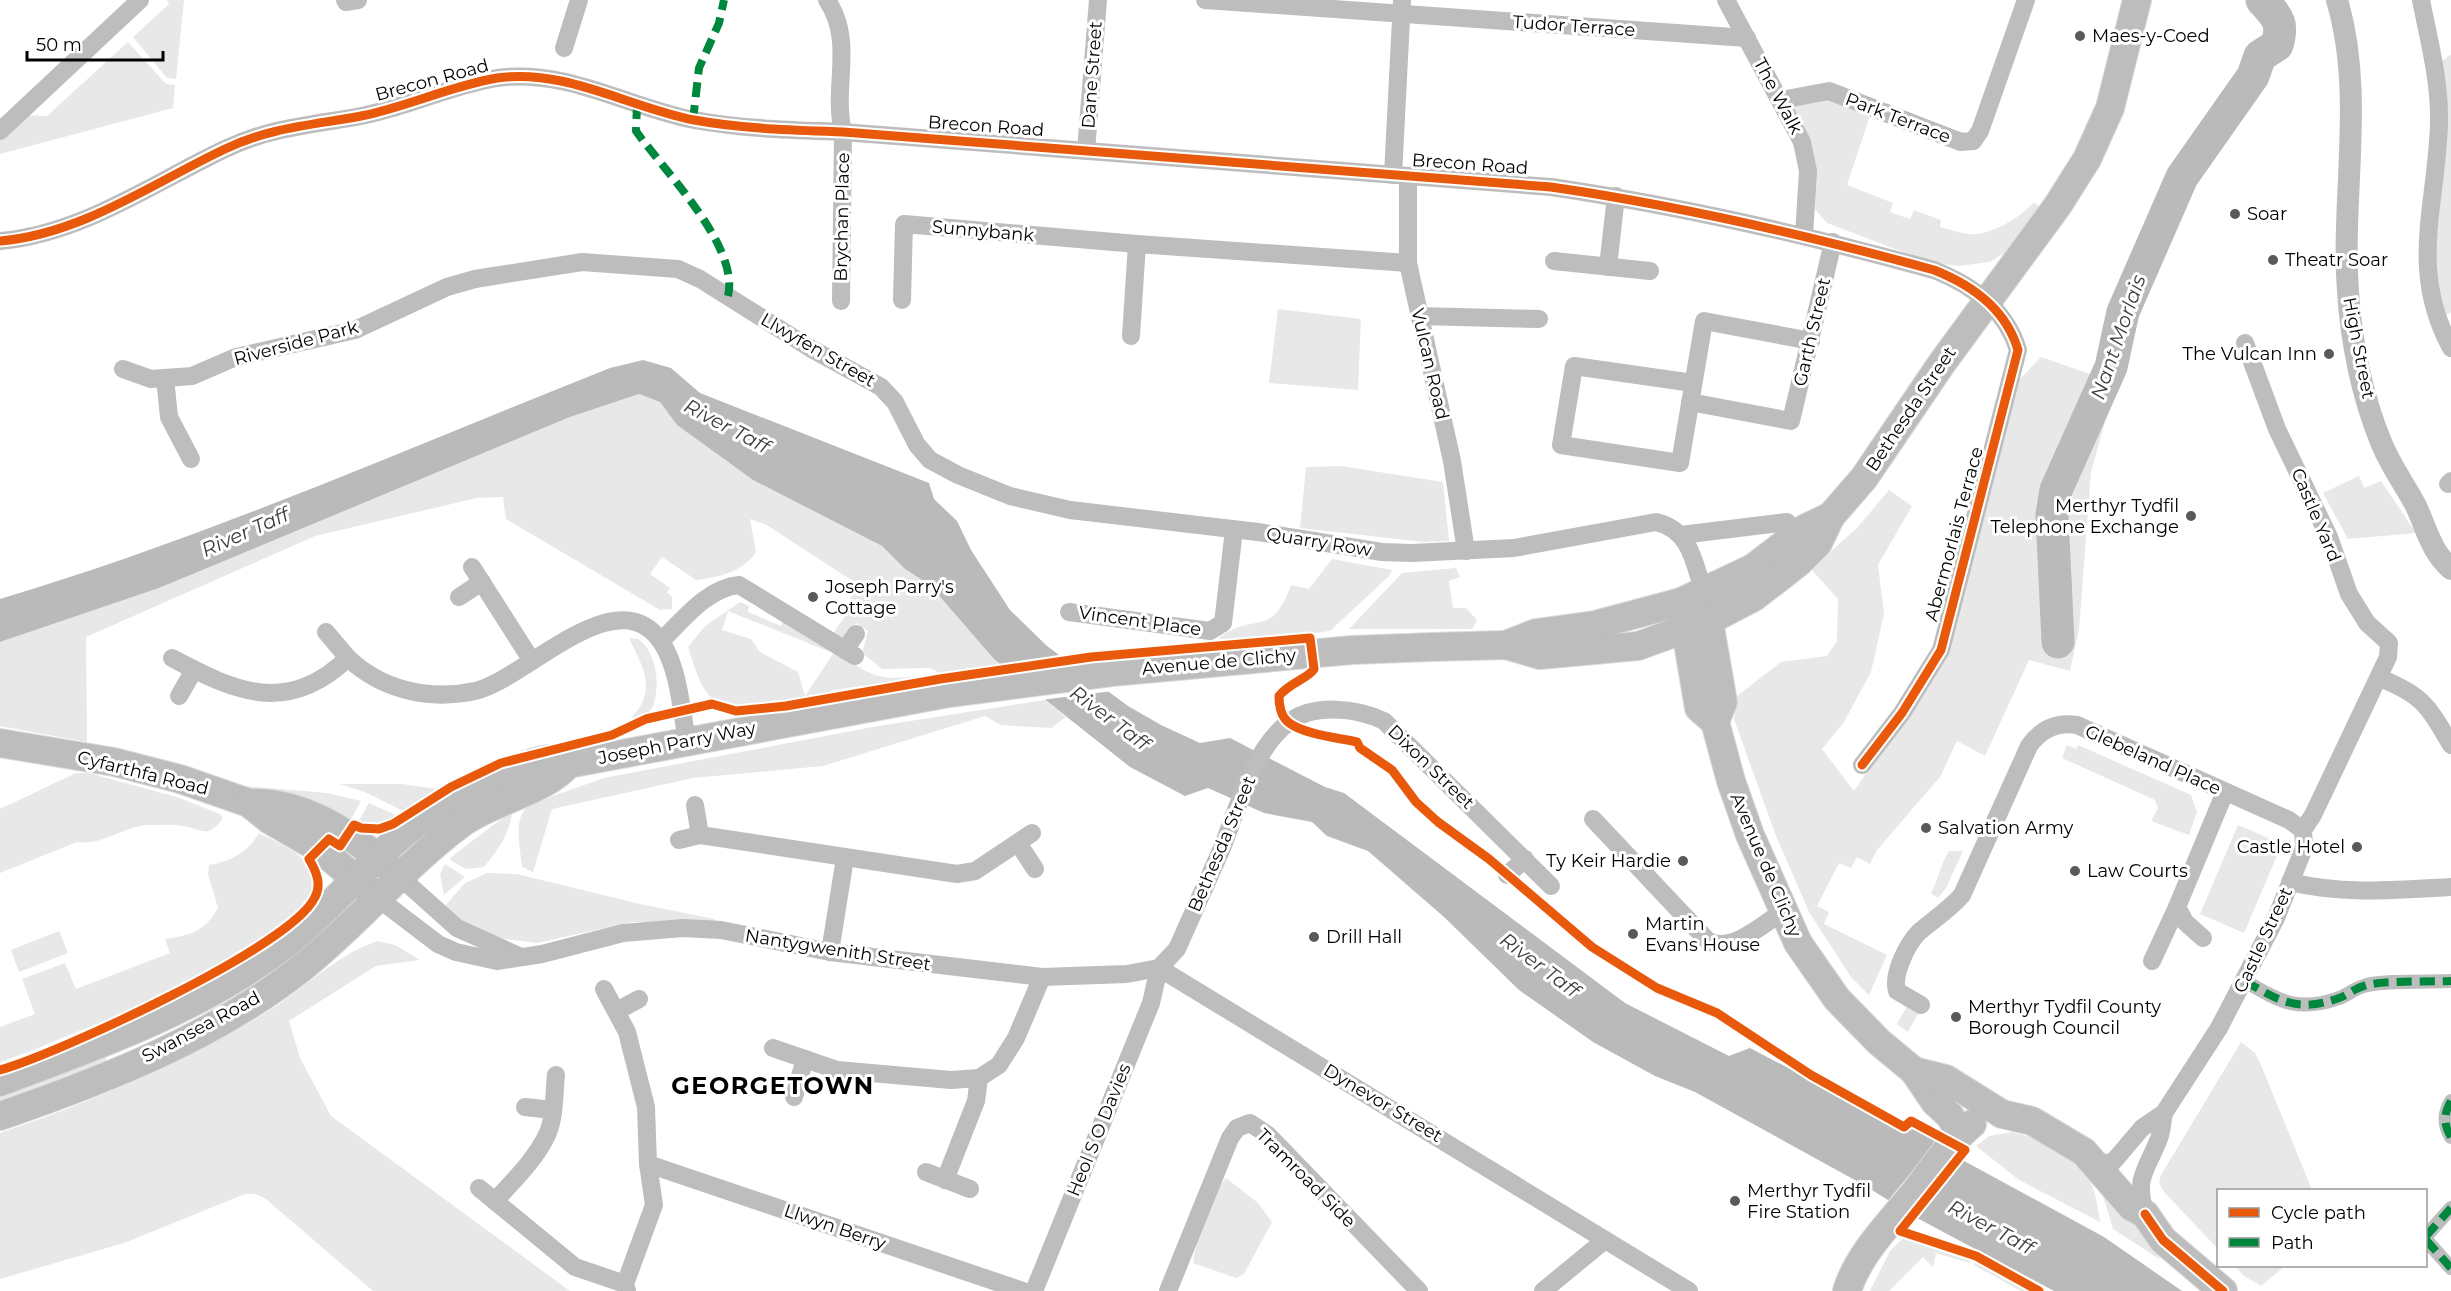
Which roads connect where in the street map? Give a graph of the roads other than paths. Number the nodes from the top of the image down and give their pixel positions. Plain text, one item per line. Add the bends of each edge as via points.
1 (140, 0) edge
2 (579, 0) edge
3 (827, 0) edge
4 (1098, 0) edge
5 (1205, 0) edge
6 (1725, 0) edge
7 (2026, 0) edge
8 (2138, 0) edge
9 (2337, 0) edge
10 (2421, 0) edge
11 (1402, 7) edge
12 (1747, 38) junction
13 (564, 48) dead end
14 (1781, 99) junction
15 (0, 131) edge
16 (843, 132) junction
17 (1086, 150) junction
18 (1401, 175) junction
19 (1616, 196) junction
20 (1804, 235) junction
21 (0, 242) edge
22 (1833, 242) junction
23 (1137, 244) junction
24 (1554, 261) dead end
25 (1408, 263) junction
26 (1608, 267) junction
27 (678, 269) joint
28 (1650, 271) dead end
29 (1987, 299) junction
30 (902, 300) dead end
31 (841, 302) dead end
32 (1419, 316) junction
33 (1539, 319) dead end
34 (1131, 336) dead end
35 (1811, 341) junction
36 (2245, 343) dead end
37 (2451, 348) edge
38 (123, 369) dead end
39 (165, 378) junction
40 (1692, 382) junction
41 (1690, 402) junction
42 (192, 459) dead end
43 (930, 460) joint
44 (1831, 516) junction
45 (1787, 522) dead end
46 (1234, 530) junction
47 (1681, 536) junction
48 (1466, 552) junction
49 (1694, 563) junction
50 (2451, 569) edge
51 (459, 597) dead end
52 (1692, 598) junction
53 (1069, 612) dead end
54 (1697, 626) junction
55 (326, 632) dead end
56 (856, 634) dead end
57 (661, 641) junction
58 (1506, 645) junction
59 (172, 658) dead end
60 (348, 658) junction
61 (532, 661) junction
62 (194, 670) junction
63 (2380, 678) junction
64 (1004, 686) joint
65 (179, 696) dead end
66 (1288, 722) joint
67 (687, 740) junction
68 (0, 743) edge
69 (2451, 745) edge
70 (568, 764) junction
71 (1862, 765) dead end
72 (2225, 792) junction
73 (249, 803) junction
74 (696, 805) dead end
75 (1593, 819) dead end
76 (2303, 830) junction
77 (700, 835) junction
78 (679, 840) dead end
79 (377, 857) junction
80 (845, 858) junction
81 (1524, 859) junction
82 (1035, 869) dead end
83 (1507, 875) dead end
84 (400, 877) junction
85 (357, 879) junction
86 (2290, 882) junction
87 (1551, 886) dead end
88 (2451, 886) edge
89 (379, 899) junction
90 (2177, 907) junction
91 (1782, 912) junction
92 (2203, 938) dead end
93 (830, 952) junction
94 (519, 956) junction
95 (2152, 961) dead end
96 (1159, 968) junction
97 (1042, 977) junction
98 (2245, 981) junction
99 (2451, 981) edge
100 (604, 989) dead end
101 (639, 999) dead end
102 (1921, 1005) dead end
103 (617, 1011) junction
104 (773, 1048) dead end
105 (805, 1059) junction
106 (1914, 1071) junction
107 (556, 1075) dead end
108 (979, 1078) junction
109 (0, 1082) edge
110 (794, 1097) dead end
111 (2451, 1101) edge
112 (525, 1107) dead end
113 (553, 1110) junction
114 (2164, 1113) junction
115 (2002, 1114) junction
116 (0, 1116) edge
117 (2451, 1137) edge
118 (1952, 1144) junction
119 (648, 1164) junction
120 (2096, 1164) junction
121 (926, 1173) dead end
122 (945, 1180) junction
123 (479, 1188) dead end
124 (970, 1189) dead end
125 (495, 1201) junction
126 (2451, 1208) edge
127 (2145, 1214) junction
128 (2427, 1237) edge
129 (2427, 1239) edge
130 (1605, 1240) junction
131 (2451, 1268) edge
132 (626, 1287) edge
133 (1845, 1289) edge
134 (1023, 1291) edge
135 (1034, 1291) edge
136 (1168, 1291) edge
137 (1419, 1291) edge
138 (1544, 1291) edge
139 (1689, 1291) edge
140 (2223, 1291) edge

1 - 15 street
2 - 13 street
3 - 16 street, Brychan Place via 839,17 839,114
4 - 17 street, Dane Street
5 - 11 street, Tudor Terrace
6 - 12 street, The Walk
7 - 14 street, Park Terrace via 1980,131 1973,141 1961,142 1829,91
8 - 29 main road, Bethesda Street via 2110,108 2087,159 2058,205
9 - 50 street, High Street via 2345,26 2349,85 2348,290 2362,381 2385,450 2434,549
10 - 37 street via 2438,81 2426,267 2432,302
11 - 12 street, Tudor Terrace
11 - 18 street, Vulcan Road
12 - 14 street, The Walk
14 - 20 street, The Walk via 1802,142 1808,171
16 - 17 street, Brecon Road
16 - 21 street, Brecon Road via 693,120 554,78 498,78 363,116 266,133 226,148 83,219
16 - 31 street, Brychan Place
17 - 18 street, Brecon Road
18 - 19 street, Brecon Road
18 - 25 street, Vulcan Road
19 - 20 street, Brecon Road
19 - 26 street
20 - 22 street, Brecon Road
22 - 29 street, Brecon Road via 1934,270
22 - 35 street, Garth Street
23 - 25 street, Sunnybank
23 - 30 street, Sunnybank via 904,224
23 - 34 street
24 - 26 street
25 - 32 street, Vulcan Road
26 - 28 street
27 - 39 street, Riverside Park via 582,262 474,279 447,287 355,330 236,357 192,376
27 - 43 street, Llwyfen Street via 881,387 895,402 917,445
29 - 44 main road, Bethesda Street via 1864,478
29 - 71 street, Abermorlais Terrace via 2010,330 2018,350 1947,628 1941,650 1902,713
32 - 33 street
32 - 48 street, Vulcan Road via 1452,461
35 - 40 street via 1704,321
35 - 41 street, Garth Street via 1791,421
36 - 63 street, Castle Yard via 2277,429 2329,537 2349,594 2367,623 2389,643
38 - 39 street, Riverside Park
39 - 42 street via 168,417
40 - 41 street
40 - 41 street via 1574,366 1561,445 1680,463
43 - 46 street, Quarry Row via 986,488 1070,510
44 - 52 main road, Bethesda Street via 1804,529 1753,568
44 - 54 main road, Bethesda Street via 1818,543 1798,563 1754,597
45 - 47 street
46 - 48 street, Quarry Row via 1382,552
46 - 53 street, Vincent Place via 1223,623 1210,631
47 - 48 street, Quarry Row via 1671,525 1648,522 1560,541
47 - 49 street
49 - 52 street
49 - 52 street
51 - 61 street via 477,574
52 - 54 main road
52 - 58 main road, Avenue de Clichy via 1595,625 1536,633
54 - 58 main road, Avenue de Clichy via 1638,646 1540,655
54 - 91 main road, Avenue de Clichy via 1699,708 1715,722 1731,781
55 - 60 street
56 - 57 street via 850,653 738,585 715,592
57 - 61 street via 638,624 612,620 587,629
57 - 67 street via 673,667
58 - 64 main road, Avenue de Clichy via 1352,651 1112,672
59 - 62 street
60 - 61 street via 361,670 406,692 439,695 476,691
60 - 62 street via 309,688 284,693 240,689
62 - 65 street
63 - 69 street via 2418,696
63 - 76 street, Castle Street
64 - 67 main road, Joseph Parry Way
66 - 81 street, Dixon Street via 1315,712 1344,709 1368,713 1384,722
66 - 96 street, Bethesda Street via 1265,751 1235,810 1177,949
67 - 70 main road, Joseph Parry Way
68 - 73 main road, Cyfarthfa Road via 114,762
70 - 79 main road, Joseph Parry Way via 554,759 519,768 481,785 428,814
70 - 84 main road, Swansea Road via 560,775 491,805 465,821
72 - 76 street, Glebeland Place
72 - 90 street
72 - 102 street, Glebeland Place via 2077,725 2057,724 2039,734 2029,746 1962,895 1947,912 1918,933 1898,970 1897,992
73 - 79 main road, Cyfarthfa Road via 274,802 302,810
73 - 85 main road, Cyfarthfa Road via 320,849
74 - 77 street
75 - 91 street via 1715,944 1742,938
76 - 86 street, Castle Street via 2304,848
77 - 78 street
77 - 80 street
79 - 84 main road, Cyfarthfa Road
79 - 85 main road, Swansea Road
80 - 82 street via 957,874 975,871 1025,838
80 - 93 street
81 - 83 street
81 - 87 street, Dixon Street
84 - 89 main road, Swansea Road
84 - 94 street via 457,928
85 - 89 main road, Cyfarthfa Road
85 - 109 main road, Swansea Road via 252,969 176,1011
86 - 88 street via 2354,892
86 - 98 street, Castle Street
89 - 94 street, Nantygwenith Street via 438,944 456,952 497,960
89 - 116 main road, Swansea Road via 302,967 253,1002 169,1048
90 - 92 street via 2185,922
90 - 95 street
91 - 106 main road, Avenue de Clichy via 1818,976 1837,999
93 - 94 street, Nantygwenith Street via 721,930 683,928 622,933 542,954
93 - 97 street, Nantygwenith Street
96 - 97 street, Nantygwenith Street via 1127,974
96 - 130 street, Dynevor Street
96 - 135 street, Heol S O Davies via 1151,1003
97 - 108 street via 1016,1038 999,1065
98 - 99 street via 2278,1000 2304,1006 2342,997 2365,985
98 - 114 street, Castle Street
100 - 103 street
101 - 103 street
103 - 119 street via 627,1032 646,1107
104 - 105 street
105 - 108 street via 837,1070 951,1080
105 - 110 street
106 - 115 main road, Avenue de Clichy via 1946,1080
106 - 118 main road, Avenue de Clichy via 1956,1126
107 - 113 street
108 - 122 street via 976,1101
111 - 117 street via 2445,1121
112 - 113 street
113 - 125 street via 548,1134
114 - 120 street, Castle Street via 2142,1128 2113,1162
114 - 127 street via 2159,1140 2144,1166 2141,1181
115 - 118 main road via 1982,1119
115 - 120 main road, Avenue de Clichy via 2032,1121 2084,1152
118 - 133 main road
119 - 132 street via 654,1205
119 - 134 street, Llwyn Berry
120 - 127 main road, Avenue de Clichy via 2132,1207
121 - 122 street
122 - 124 street
123 - 125 street
125 - 132 street via 575,1267
126 - 128 street
127 - 140 main road, Avenue de Clichy via 2163,1240
129 - 131 street
130 - 138 street
130 - 139 street, Dynevor Street
136 - 137 street, Tramroad Side via 1230,1138 1237,1128 1250,1124 1268,1135

